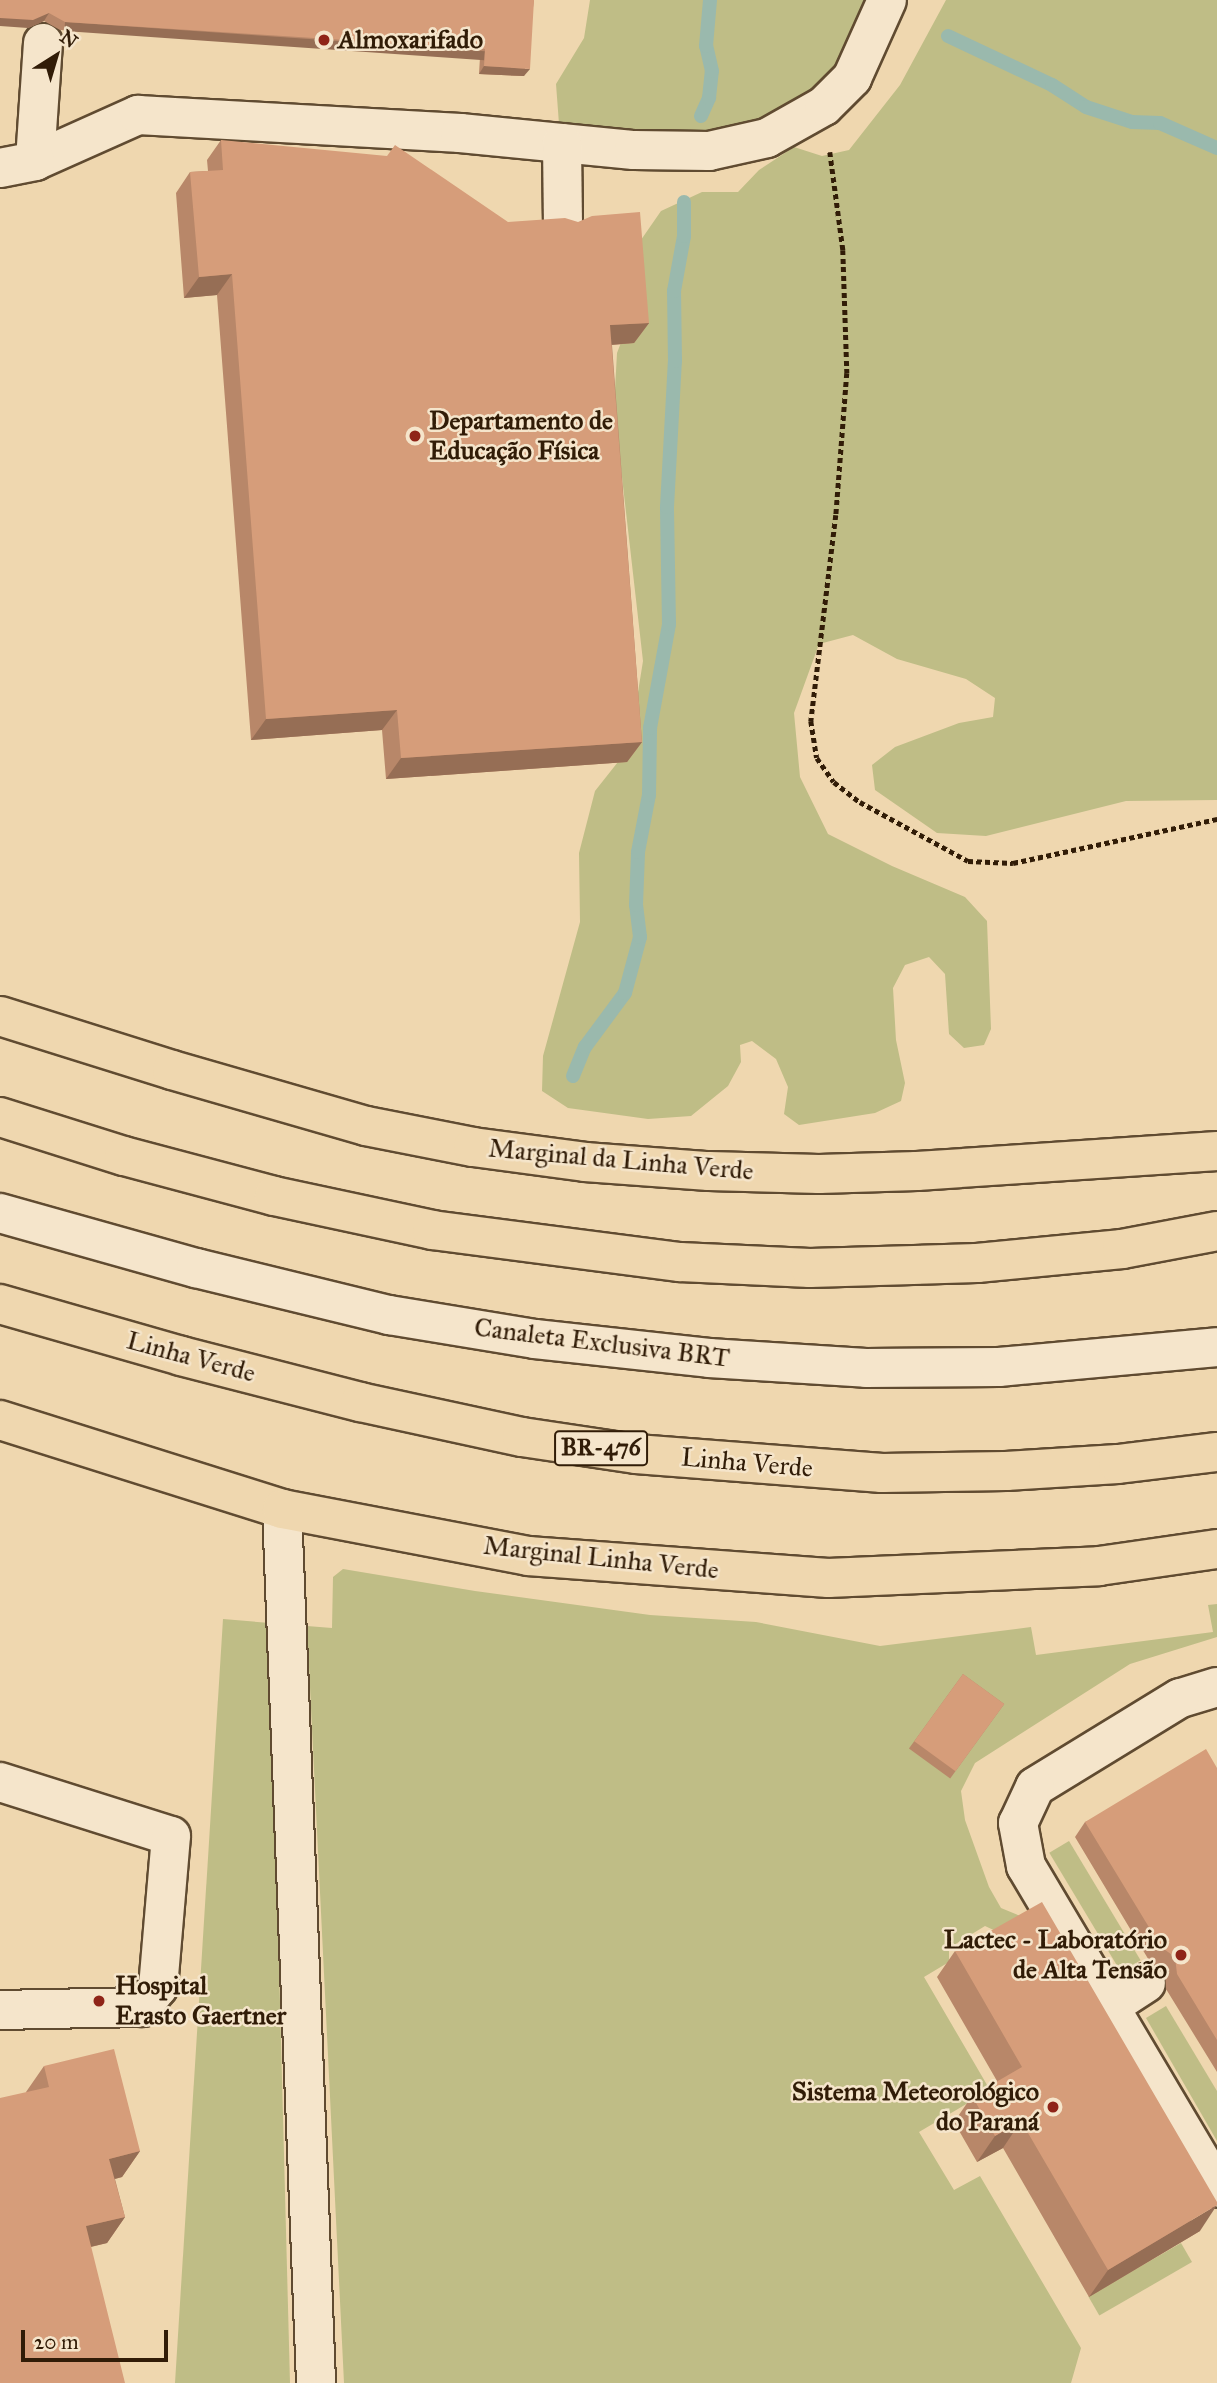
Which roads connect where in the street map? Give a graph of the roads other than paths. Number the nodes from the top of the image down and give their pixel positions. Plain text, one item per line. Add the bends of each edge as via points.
1 (887, 0) edge
2 (43, 43) dead end
3 (562, 143) junction
4 (18, 164) edge
5 (563, 221) edge
6 (0, 1016) edge
7 (0, 1117) edge
8 (1217, 1151) edge
9 (0, 1213) edge
10 (1217, 1231) edge
11 (0, 1304) edge
12 (1217, 1348) edge
13 (0, 1420) edge
14 (1217, 1452) edge
15 (282, 1509) junction
16 (1217, 1549) edge
17 (1214, 1692) edge
18 (0, 1782) edge
19 (1146, 1983) dead end
20 (1109, 2007) junction
21 (0, 2010) edge
22 (1217, 2188) edge
23 (316, 2383) edge

1 - 3 lane via 852,78 824,106 767,138 709,151
2 - 4 lane
3 - 4 lane via 138,115
3 - 5 lane
6 - 8 main road, Marginal da Linha Verde via 366,1126 585,1162 831,1173
7 - 10 main road via 274,1196 405,1225 680,1262 810,1268 977,1263 1122,1249
9 - 12 lane, Canaleta Exclusiva BRT via 389,1315 535,1339 709,1358 866,1368 999,1367
11 - 14 main road, Linha Verde / BR-476 via 360,1402 522,1437 636,1454 881,1473 1006,1471
13 - 15 main road, Marginal Linha Verde
15 - 16 main road, Marginal Linha Verde via 528,1556 828,1578 1100,1566
15 - 23 lane
17 - 20 lane via 1180,1698 1035,1787 1018,1823 1026,1866
18 - 21 lane via 171,1836 158,1987 142,2007
19 - 20 lane
20 - 22 lane

